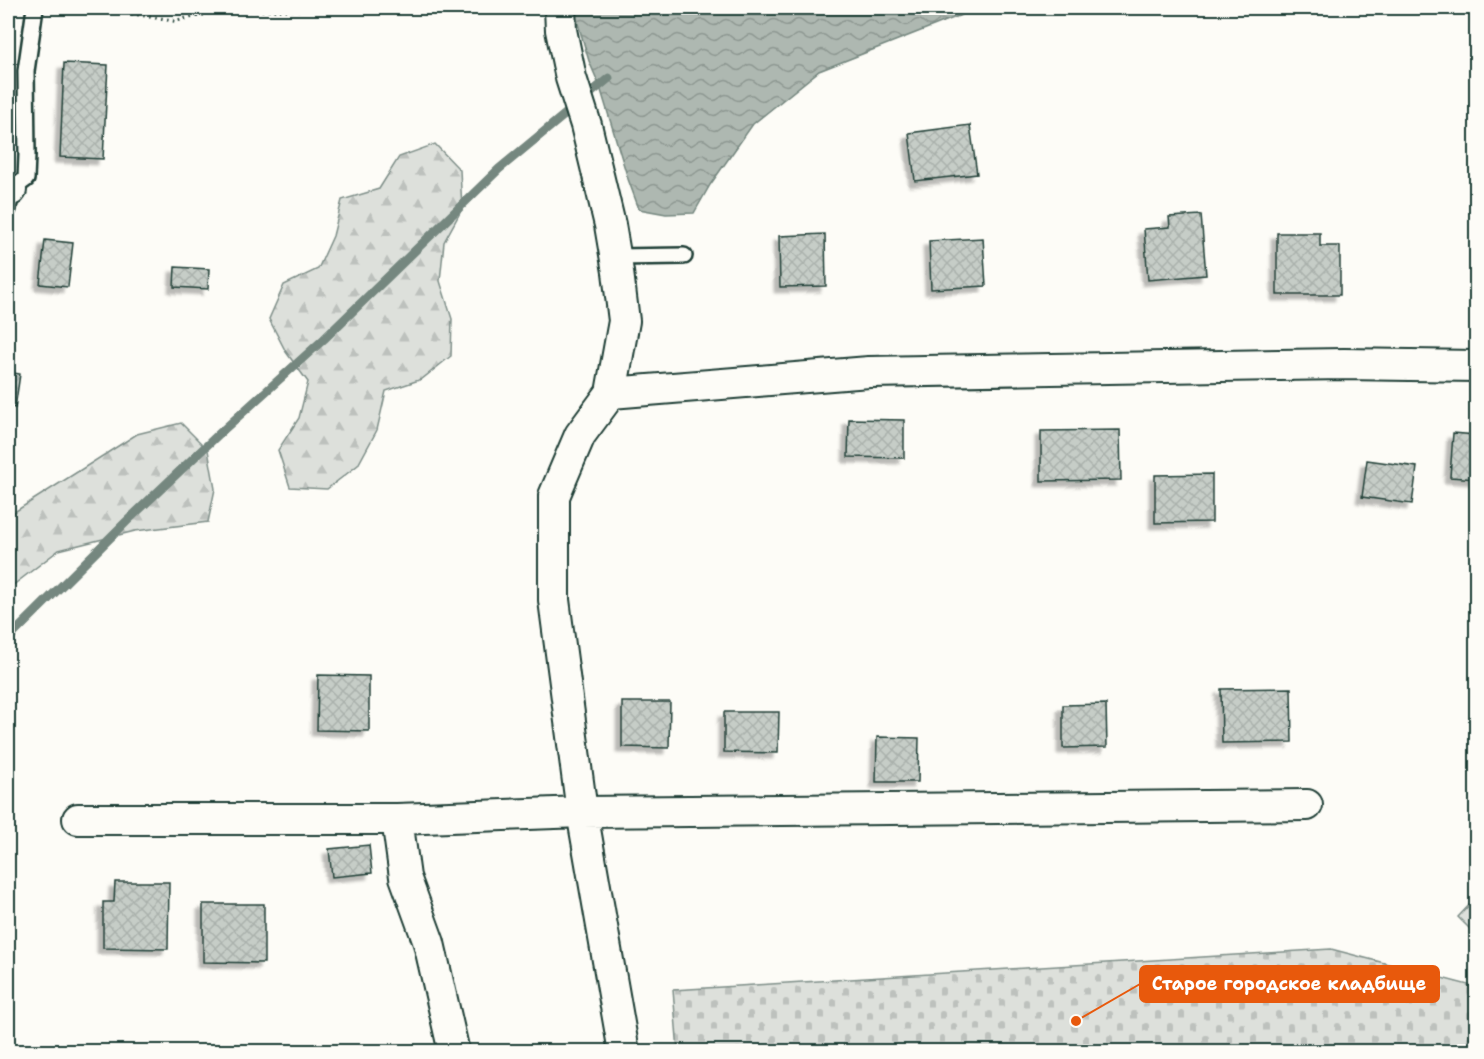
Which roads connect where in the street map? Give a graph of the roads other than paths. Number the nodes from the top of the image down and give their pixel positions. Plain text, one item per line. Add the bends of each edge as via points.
1 (35, 8) edge
2 (560, 19) edge
3 (9, 197) edge
4 (684, 256) dead end
5 (616, 257) junction
6 (1476, 366) edge
7 (611, 393) junction
8 (1307, 805) dead end
9 (582, 812) junction
10 (78, 819) dead end
11 (397, 819) junction
12 (454, 1052) edge
13 (624, 1052) edge

1 - 3 lane via 26,71 26,179
2 - 5 street
4 - 5 lane
5 - 7 street via 624,321
6 - 7 street via 1344,364 869,372
7 - 9 street via 579,435 554,496 554,600
8 - 9 street
9 - 11 street
9 - 13 street
10 - 11 street
11 - 12 street via 405,877 429,943

